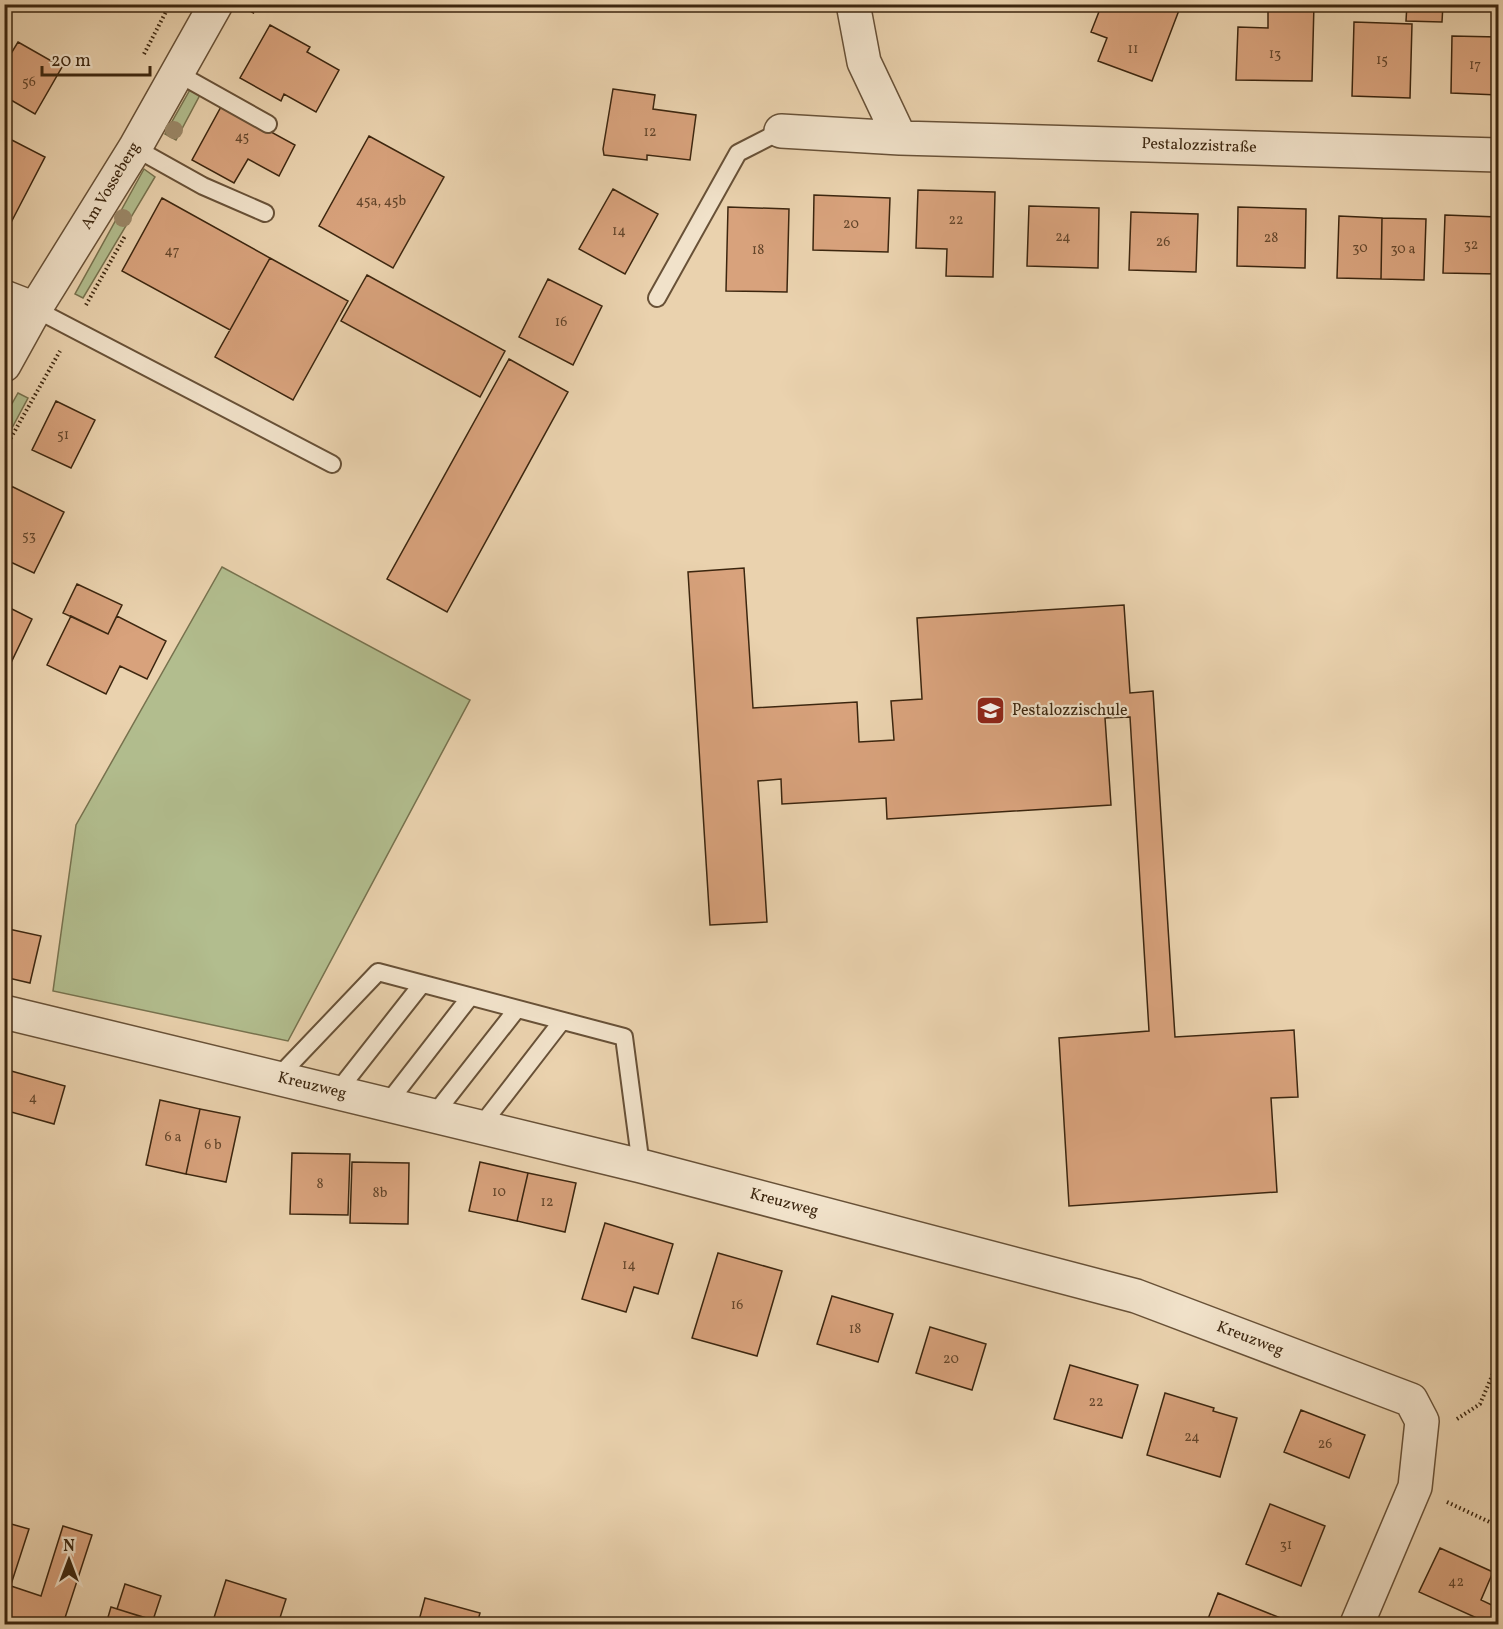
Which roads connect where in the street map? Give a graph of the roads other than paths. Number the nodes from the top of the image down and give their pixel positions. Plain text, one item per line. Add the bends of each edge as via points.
1 (216, 4) edge
2 (855, 4) edge
3 (177, 73) junction
4 (268, 124) dead end
5 (781, 131) joint
6 (900, 138) junction
7 (135, 148) junction
8 (1498, 155) edge
9 (265, 213) dead end
10 (4, 297) edge
11 (657, 298) dead end
12 (35, 309) junction
13 (4, 365) edge
14 (332, 464) dead end
15 (422, 984) junction
16 (470, 997) junction
17 (517, 1009) junction
18 (4, 1012) edge
19 (562, 1021) junction
20 (278, 1078) junction
21 (337, 1092) junction
22 (387, 1104) junction
23 (432, 1116) junction
24 (480, 1127) junction
25 (641, 1166) junction
26 (1358, 1624) edge

1 - 3 street, Am Vosseberg
2 - 6 street via 864,62
3 - 4 lane
3 - 7 street, Am Vosseberg
5 - 6 street, Pestalozzistraße
5 - 11 lane via 738,153
6 - 8 street, Pestalozzistraße
7 - 9 lane via 203,186
7 - 12 street, Am Vosseberg
10 - 12 street
12 - 13 street, Am Vosseberg
12 - 14 lane
15 - 16 lane
15 - 20 lane via 378,972
15 - 21 lane
16 - 17 lane
16 - 22 lane
17 - 19 lane
17 - 23 lane
18 - 20 street, Kreuzweg
19 - 24 lane
19 - 25 lane via 624,1037
20 - 21 street, Kreuzweg
21 - 22 street, Kreuzweg
22 - 23 street, Kreuzweg
23 - 24 street, Kreuzweg
24 - 25 street, Kreuzweg
25 - 26 street, Kreuzweg via 1136,1296 1411,1400 1422,1421 1415,1487

